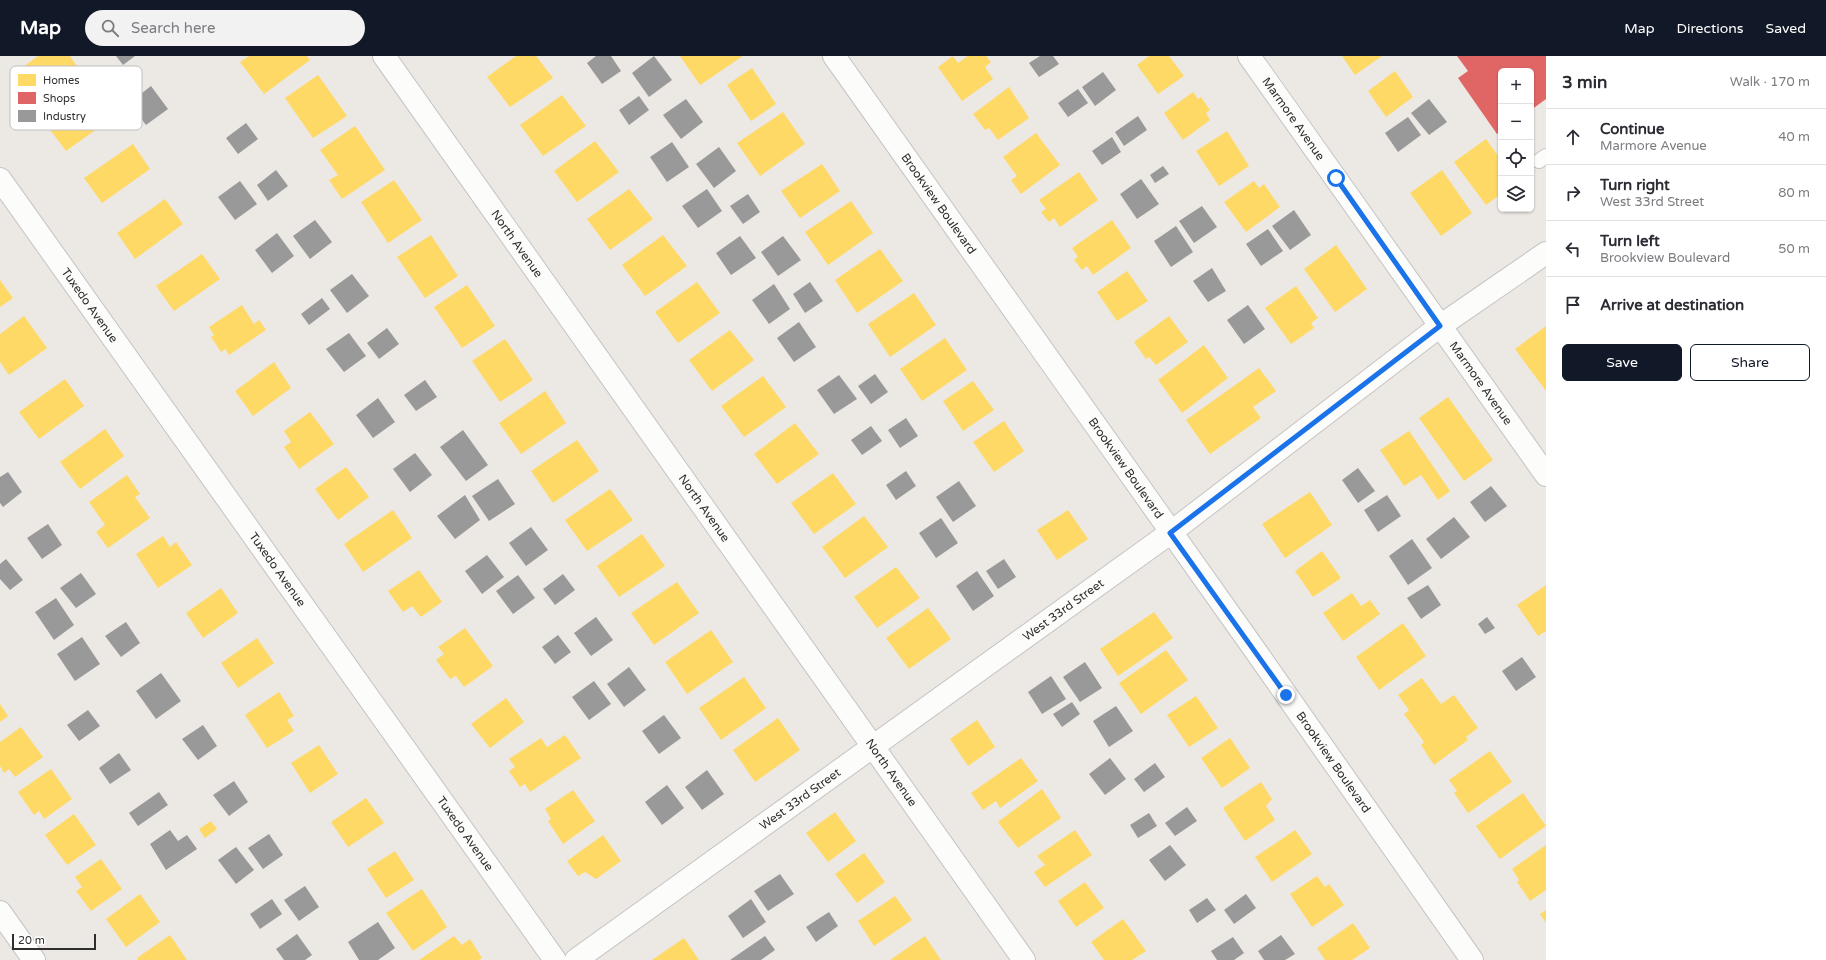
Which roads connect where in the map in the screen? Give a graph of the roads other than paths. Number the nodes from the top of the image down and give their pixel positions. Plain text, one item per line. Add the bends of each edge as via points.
1 (384, 56) edge
2 (834, 56) edge
3 (1249, 56) edge
4 (0, 179) edge
5 (1546, 253) edge
6 (1440, 326) junction
7 (1546, 475) edge
8 (1170, 533) junction
9 (873, 747) junction
10 (0, 912) edge
11 (34, 960) edge
12 (555, 960) edge
13 (576, 960) edge
14 (1024, 960) edge
15 (1472, 960) edge

1 - 9 street, North Avenue
2 - 8 street, Brookview Boulevard
3 - 6 street, Marmore Avenue
4 - 12 street, Tuxedo Avenue
5 - 6 street, West 33rd Street
6 - 7 street, Marmore Avenue
6 - 8 street, West 33rd Street
8 - 9 street, West 33rd Street
8 - 15 street, Brookview Boulevard via 1266,665
9 - 13 street, West 33rd Street
9 - 14 street, North Avenue
10 - 11 street

